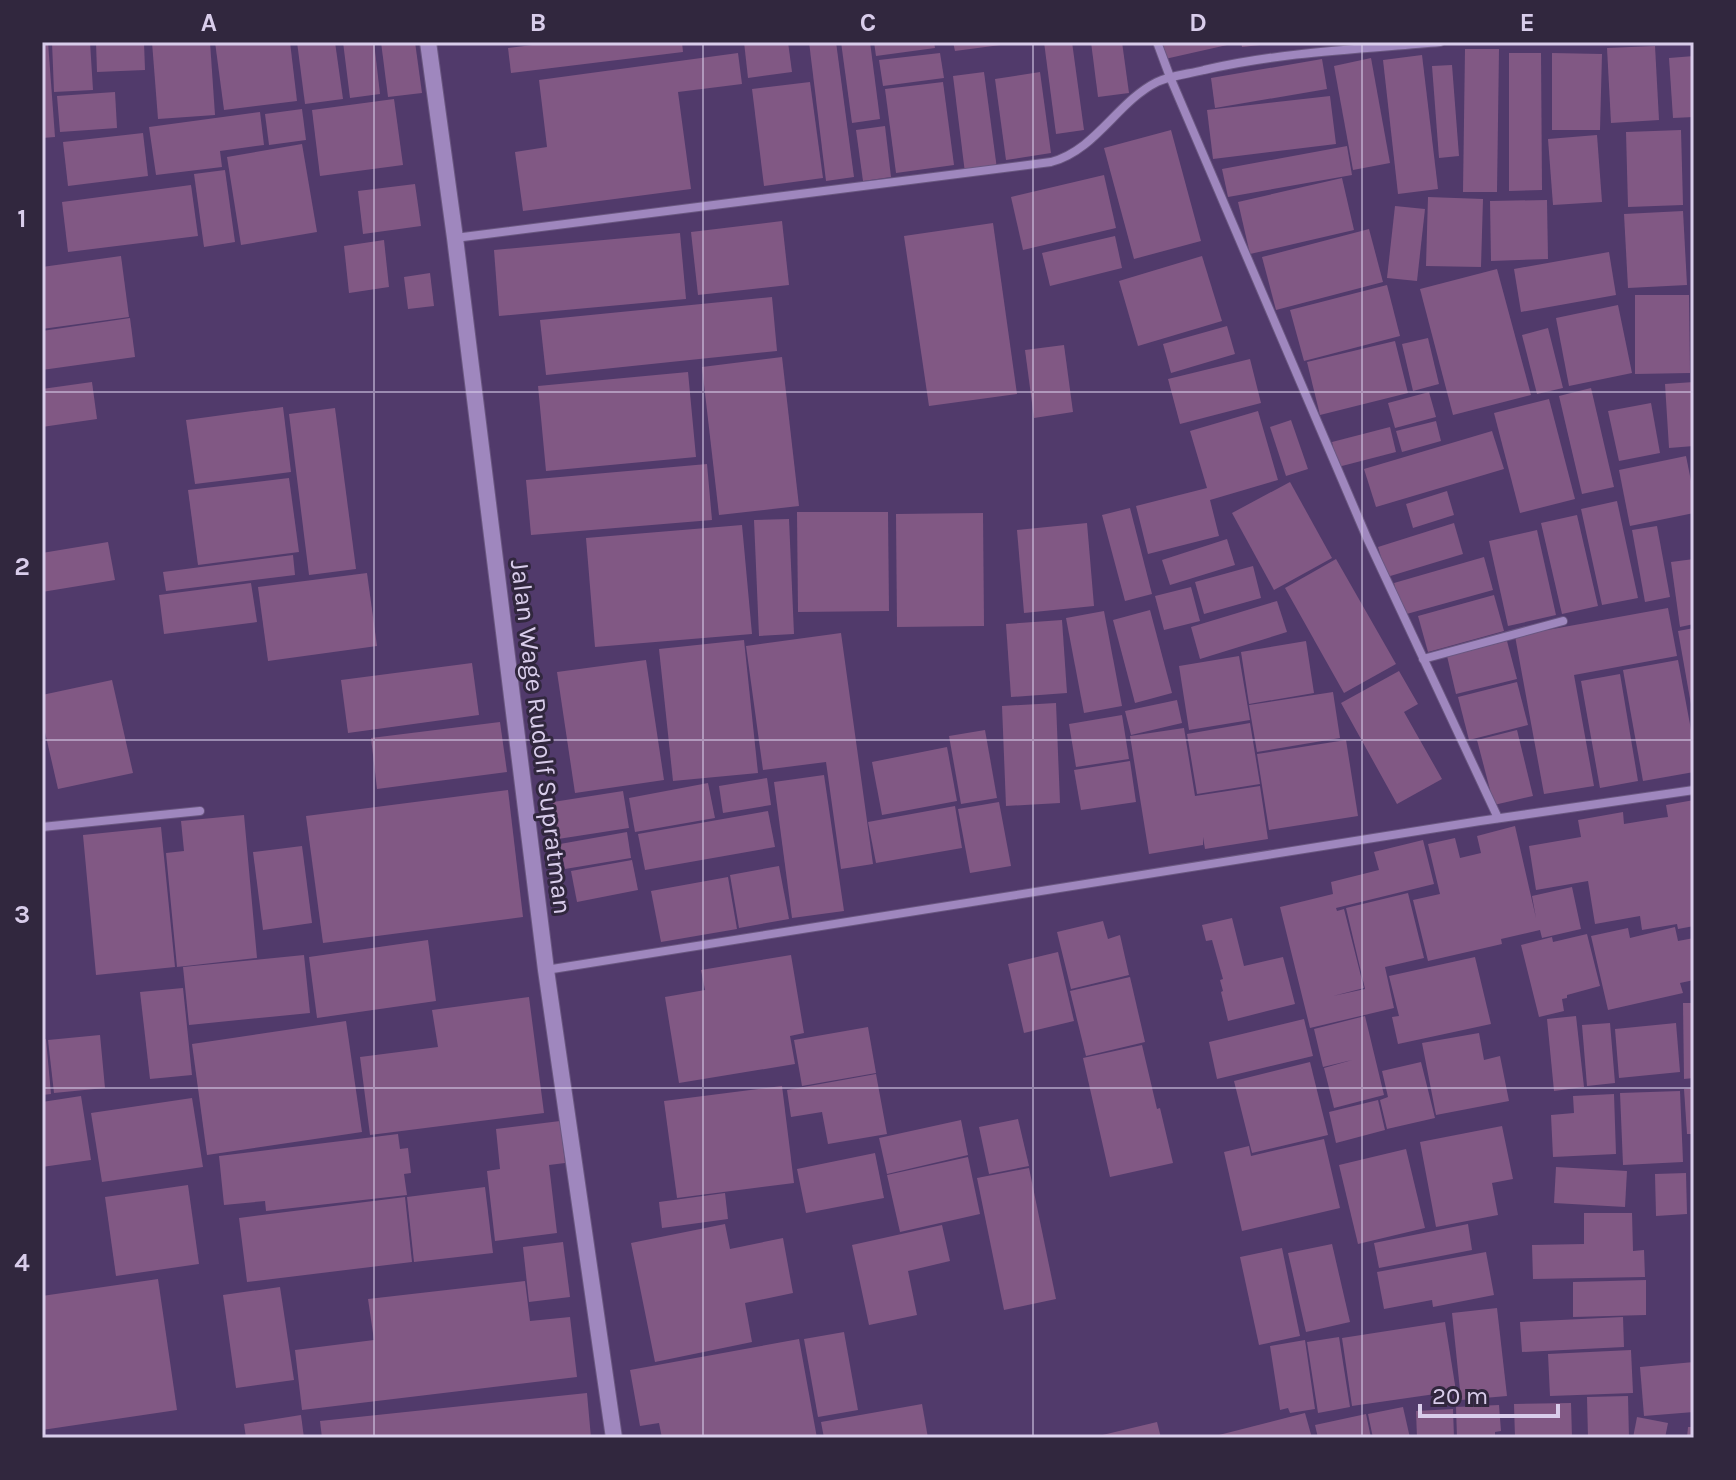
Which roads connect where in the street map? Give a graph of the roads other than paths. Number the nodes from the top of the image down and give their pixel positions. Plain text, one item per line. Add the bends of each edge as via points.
1 (428, 42) edge
2 (1157, 42) edge
3 (1440, 42) edge
4 (1170, 77) junction
5 (455, 238) junction
6 (1563, 621) dead end
7 (1423, 659) junction
8 (1694, 790) edge
9 (200, 811) dead end
10 (1498, 818) junction
11 (42, 827) edge
12 (546, 970) junction
13 (614, 1438) edge

1 - 5 street, Jalan Wage Rudolf Supratman
2 - 4 street
3 - 4 street via 1237,63
4 - 5 street via 1133,100 1078,152 1051,162
4 - 7 street
5 - 12 street, Jalan Wage Rudolf Supratman
6 - 7 street
7 - 10 street
8 - 10 street
9 - 11 street
10 - 12 street
12 - 13 street, Jalan Wage Rudolf Supratman

